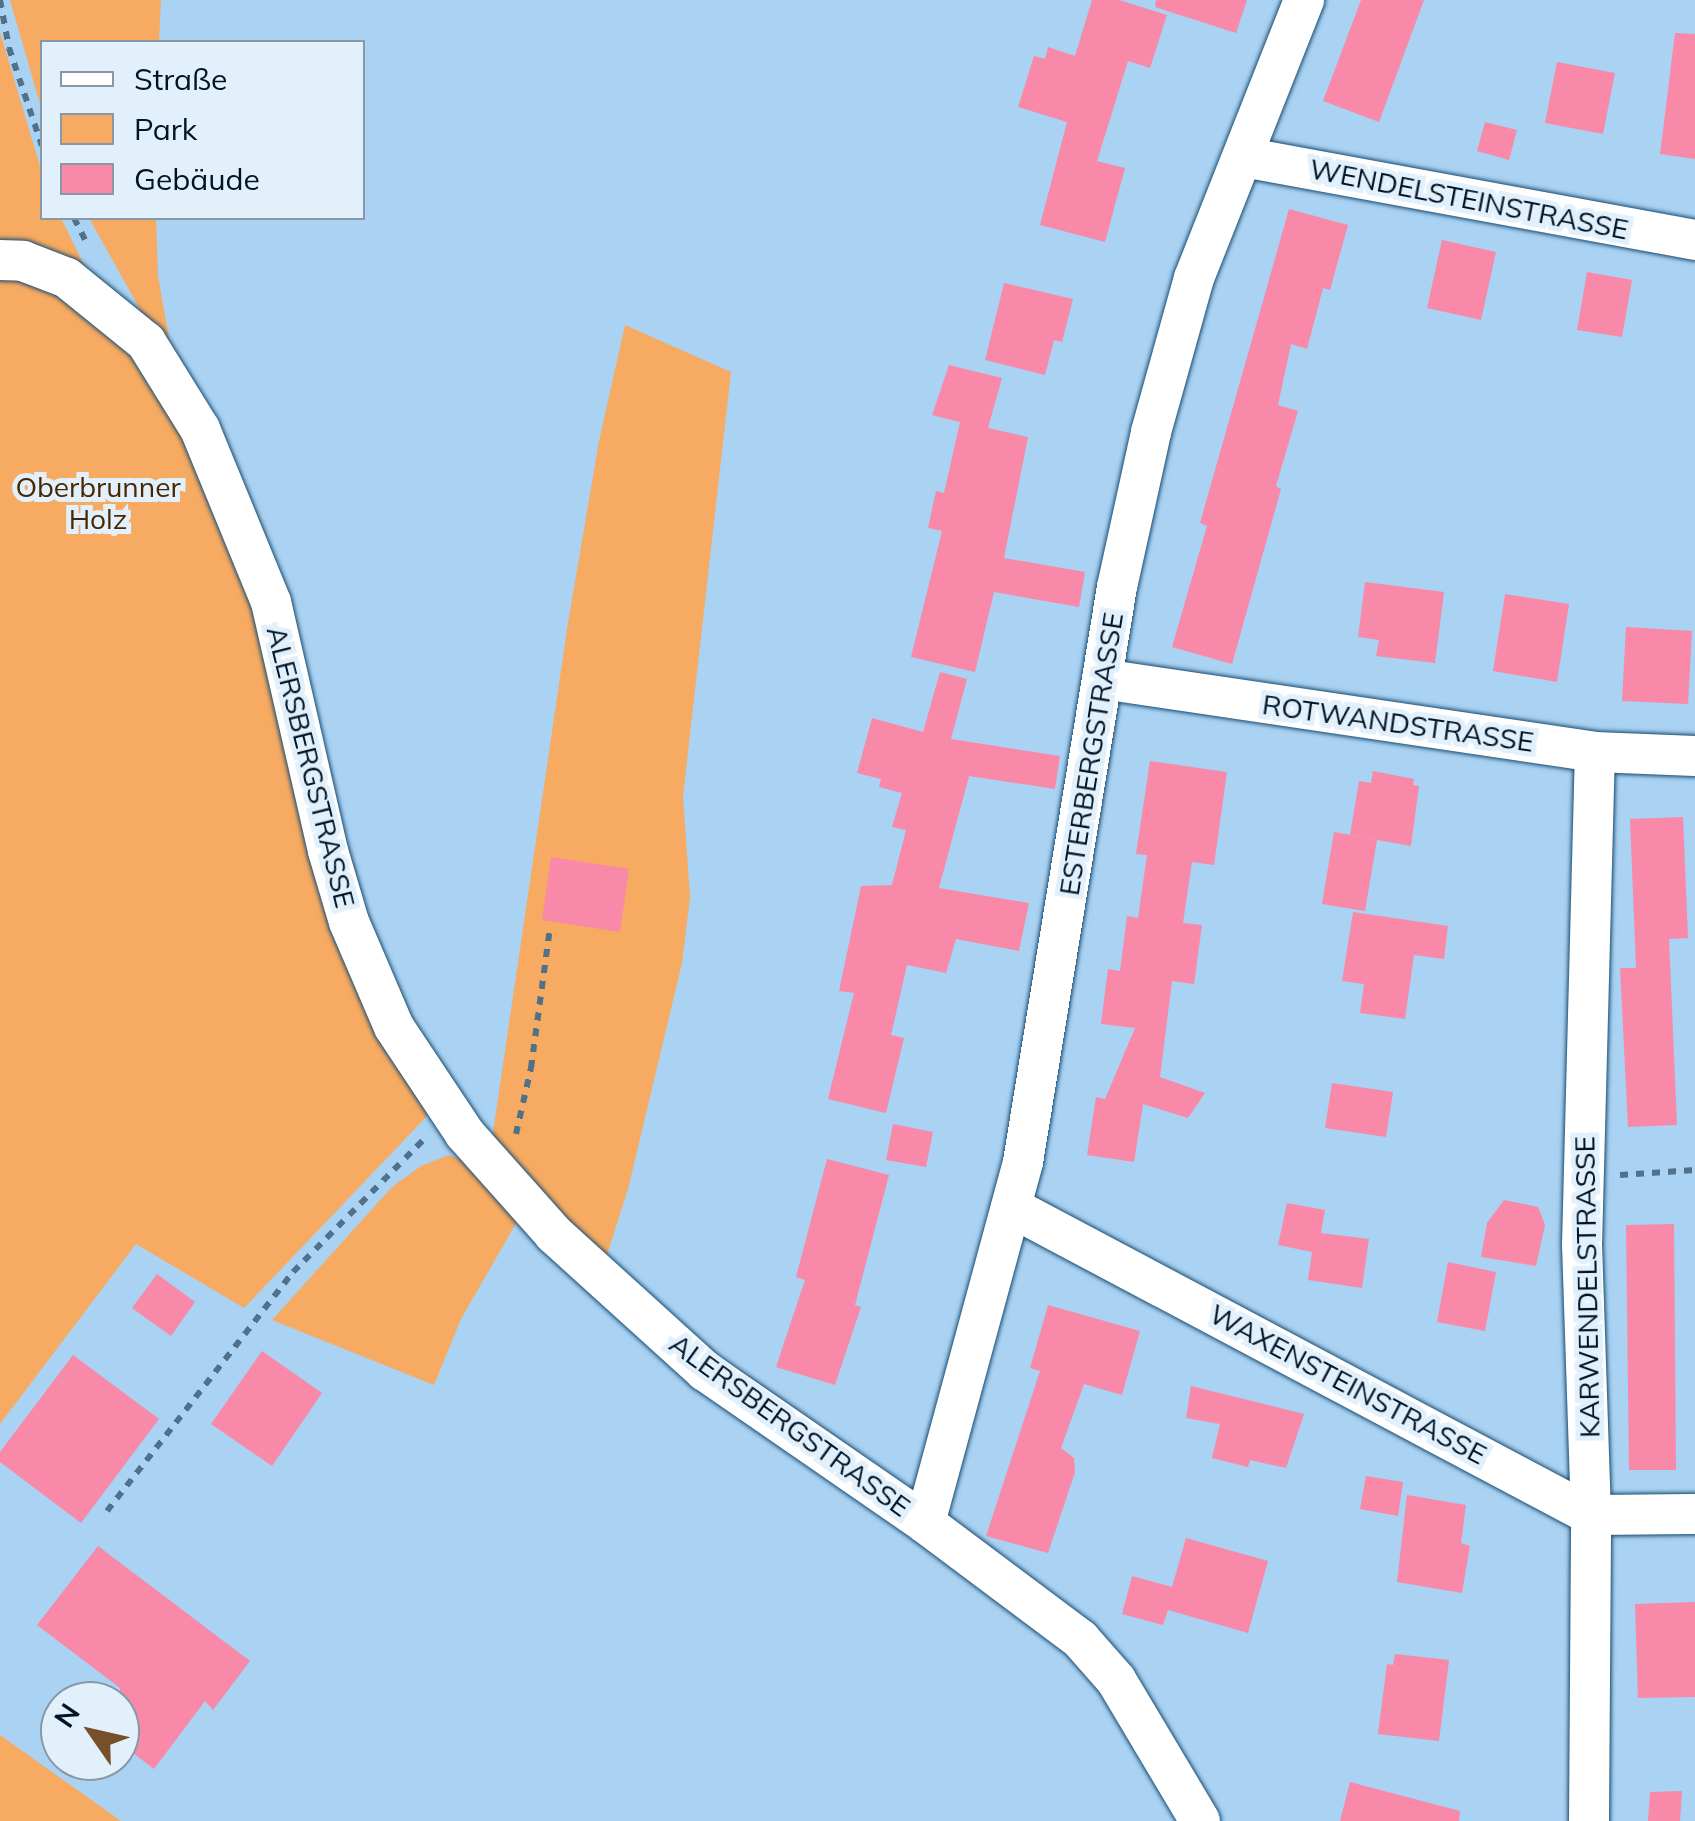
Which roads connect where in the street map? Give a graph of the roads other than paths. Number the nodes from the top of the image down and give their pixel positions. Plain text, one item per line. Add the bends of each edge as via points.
1 (1304, 0) edge
2 (1244, 157) junction
3 (1695, 240) edge
4 (0, 260) edge
5 (1102, 679) junction
6 (1595, 752) junction
7 (1695, 756) edge
8 (1011, 1207) junction
9 (1695, 1514) edge
10 (1591, 1515) junction
11 (925, 1523) junction
12 (1200, 1821) edge
13 (1589, 1821) edge

1 - 2 street, ESTERBERGSTRASSE
2 - 3 street, WENDELSTEINSTRASSE
2 - 5 street, ESTERBERGSTRASSE via 1194,278 1156,410
4 - 11 street, ALERSBERGSTRASSE via 67,278 146,342 200,428 271,602 349,922 394,1026 448,1113 598,1276 706,1371
5 - 6 street, ROTWANDSTRASSE
5 - 8 street, ESTERBERGSTRASSE via 1054,992
6 - 7 street, ROTWANDSTRASSE
6 - 10 street, KARWENDELSTRASSE via 1584,1178
8 - 10 street, WAXENSTEINSTRASSE
8 - 11 street, ESTERBERGSTRASSE
9 - 10 street, WAXENSTEINSTRASSE
10 - 13 street, KARWENDELSTRASSE
11 - 12 street, ALERSBERGSTRASSE via 1080,1638 1116,1680

